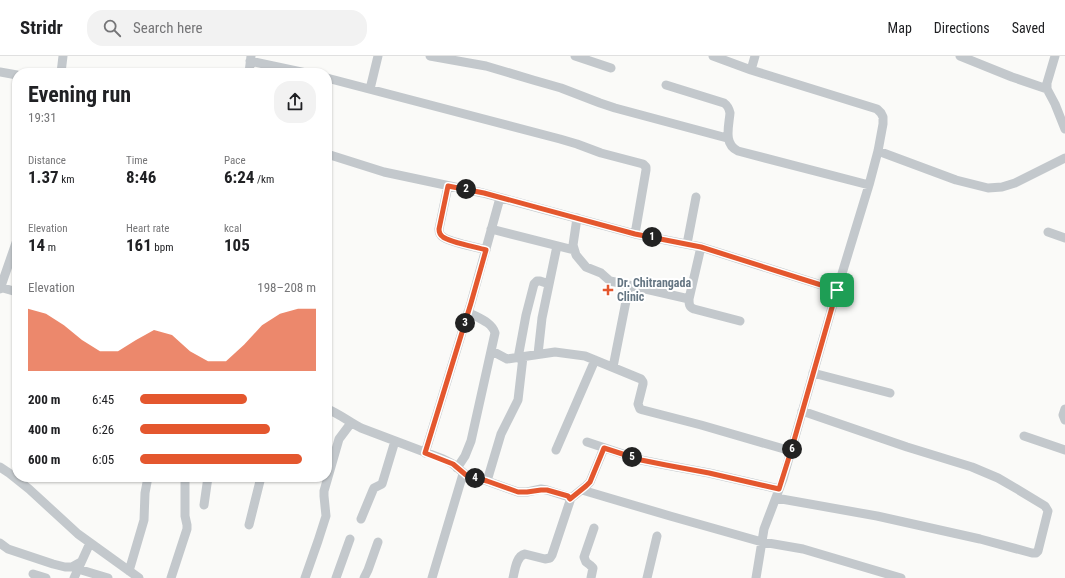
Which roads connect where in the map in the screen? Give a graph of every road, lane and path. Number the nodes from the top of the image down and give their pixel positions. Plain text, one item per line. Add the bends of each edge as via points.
1 (63, 56) edge
2 (378, 56) edge
3 (430, 56) edge
4 (575, 56) edge
5 (713, 56) edge
6 (755, 56) edge
7 (960, 56) edge
8 (1055, 56) edge
9 (251, 59) edge
10 (62, 68) edge
11 (286, 68) edge
12 (611, 68) dead end
13 (751, 70) junction
14 (0, 72) edge
15 (12, 74) edge
16 (332, 79) edge
17 (666, 85) dead end
18 (370, 89) junction
19 (1047, 89) junction
20 (1065, 129) edge
21 (728, 138) junction
22 (878, 151) junction
23 (332, 156) edge
24 (1065, 158) edge
25 (869, 185) junction
26 (448, 186) junction
27 (696, 197) dead end
28 (500, 198) junction
29 (577, 218) junction
30 (492, 229) junction
31 (1048, 232) dead end
32 (635, 234) junction
33 (1065, 238) edge
34 (687, 244) junction
35 (557, 246) junction
36 (701, 247) junction
37 (486, 250) junction
38 (574, 250) junction
39 (12, 254) edge
40 (549, 284) junction
41 (629, 286) junction
42 (0, 288) edge
43 (837, 290) junction
44 (12, 291) edge
45 (689, 299) junction
46 (468, 312) junction
47 (740, 321) dead end
48 (492, 351) junction
49 (538, 354) junction
50 (520, 358) junction
51 (595, 360) junction
52 (613, 367) junction
53 (814, 373) junction
54 (890, 393) dead end
55 (1065, 410) edge
56 (332, 411) edge
57 (802, 411) junction
58 (1065, 420) edge
59 (351, 423) junction
60 (1024, 436) dead end
61 (395, 441) junction
62 (587, 442) dead end
63 (604, 448) junction
64 (556, 450) dead end
65 (1065, 450) edge
66 (791, 451) junction
67 (425, 453) junction
68 (332, 463) edge
69 (0, 467) edge
70 (460, 471) junction
71 (12, 475) edge
72 (487, 481) junction
73 (20, 482) edge
74 (147, 482) edge
75 (185, 482) edge
76 (207, 482) edge
77 (260, 482) edge
78 (327, 482) edge
79 (779, 489) junction
80 (582, 490) junction
81 (776, 498) junction
82 (570, 499) junction
83 (204, 505) dead end
84 (362, 519) dead end
85 (249, 525) dead end
86 (594, 528) dead end
87 (657, 536) dead end
88 (350, 539) dead end
89 (378, 542) dead end
90 (762, 542) junction
91 (0, 543) edge
92 (90, 543) junction
93 (80, 566) junction
94 (129, 571) junction
95 (34, 574) dead end
96 (46, 578) edge
97 (74, 578) edge
98 (108, 578) edge
99 (140, 578) edge
100 (171, 578) edge
101 (305, 578) edge
102 (336, 578) edge
103 (364, 578) edge
104 (432, 578) edge
105 (513, 578) edge
106 (591, 578) edge
107 (647, 578) edge
108 (756, 578) edge
109 (901, 578) edge

1 - 10 street
2 - 18 street
3 - 21 street via 486,66 561,88 615,108
4 - 12 street
5 - 13 street
6 - 13 street
7 - 19 street
8 - 19 street
9 - 11 street
13 - 22 street via 877,109 883,117
14 - 15 street
16 - 18 street
17 - 21 street via 724,102 730,113
18 - 32 street via 560,139 643,164 646,170
19 - 20 street
21 - 25 street via 738,151
22 - 24 street via 956,180 988,188 1015,183
22 - 25 street
23 - 26 street via 384,172
25 - 43 street
26 - 28 street
26 - 37 street via 439,229 442,237
27 - 34 street
28 - 29 street
28 - 30 street
29 - 32 street
29 - 38 street
30 - 35 street
30 - 37 street
31 - 33 street
32 - 34 street
34 - 36 street
35 - 38 street
35 - 40 street
36 - 43 street
36 - 45 street
37 - 46 street
38 - 41 street via 586,267 600,272 610,281
39 - 42 street
40 - 49 street
40 - 50 street via 540,281 534,284 526,315
41 - 45 street
41 - 52 street
42 - 44 street
43 - 53 street
45 - 47 street via 691,308
46 - 48 street via 494,328
46 - 67 street
48 - 50 street via 507,359
48 - 70 street via 471,441
49 - 50 street
49 - 51 street via 570,353
50 - 72 street via 518,400 501,434
51 - 52 street
51 - 64 street
52 - 66 street via 643,380 638,404 640,409
53 - 54 street
53 - 57 street
55 - 58 street
56 - 59 street
57 - 66 street
57 - 81 street via 972,467 1017,489 1045,506 1048,511 1038,551 1032,553 877,516
59 - 61 street
59 - 68 street via 339,439
60 - 65 street
61 - 67 street
61 - 84 street via 382,484 374,488
62 - 63 street
63 - 79 street via 641,460
63 - 80 street via 590,482
66 - 79 street
67 - 70 street via 453,464
69 - 71 street
70 - 72 street
70 - 104 street
72 - 82 street via 518,492 547,490 568,496
73 - 92 street
74 - 94 street via 144,520
75 - 100 street via 185,516 188,529
76 - 83 street
77 - 85 street
78 - 101 street via 324,491 326,516
79 - 81 street
80 - 82 street
80 - 90 street
81 - 90 street via 764,529
82 - 105 street via 550,558 525,554 520,556
86 - 106 street via 584,557 593,568
87 - 107 street
88 - 102 street
89 - 103 street
90 - 108 street
90 - 109 street via 803,549
91 - 93 street via 8,549 53,564 65,567
92 - 93 street
92 - 94 street
93 - 97 street
93 - 98 street
94 - 99 street
95 - 96 street

